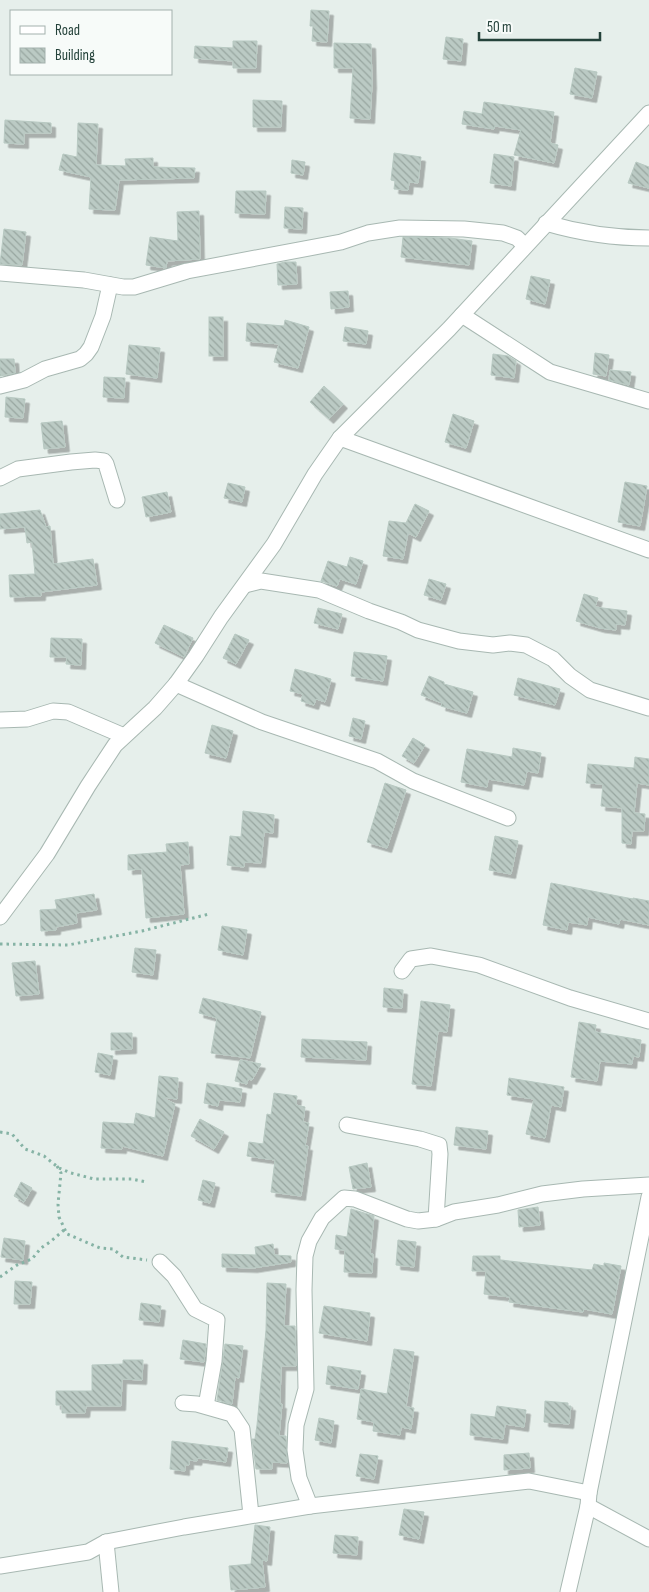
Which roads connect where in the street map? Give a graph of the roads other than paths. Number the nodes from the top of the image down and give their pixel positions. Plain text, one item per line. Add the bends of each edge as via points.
1 (649, 113) edge
2 (546, 223) junction
3 (649, 238) edge
4 (524, 246) junction
5 (0, 273) edge
6 (110, 285) junction
7 (462, 315) junction
8 (0, 386) edge
9 (649, 401) edge
10 (340, 438) junction
11 (0, 478) edge
12 (117, 500) dead end
13 (649, 550) edge
14 (244, 584) junction
15 (176, 684) junction
16 (649, 708) edge
17 (0, 720) edge
18 (124, 736) junction
19 (508, 818) dead end
20 (0, 917) edge
21 (402, 971) dead end
22 (649, 1021) edge
23 (346, 1125) dead end
24 (649, 1185) edge
25 (649, 1197) edge
26 (436, 1219) junction
27 (160, 1262) road end
28 (183, 1403) dead end
29 (206, 1406) junction
30 (589, 1500) junction
31 (310, 1506) junction
32 (251, 1515) junction
33 (649, 1539) edge
34 (106, 1542) junction
35 (0, 1566) edge
36 (110, 1592) edge
37 (568, 1592) edge

1 - 2 street
2 - 3 street via 601,235
2 - 4 street
4 - 6 street via 517,238 504,234 464,228 400,228 187,271 134,287
4 - 7 street
5 - 6 street
6 - 8 street via 103,316 86,354 24,380
7 - 9 street via 550,372
7 - 10 street
10 - 13 street
10 - 14 street via 274,544
11 - 12 street via 18,469 101,460 106,464
14 - 15 street
14 - 16 street via 261,580 319,590 418,630 459,642 526,645 553,659 590,690
15 - 18 street
15 - 19 street via 262,722 377,761 414,781
17 - 18 street via 27,719 53,711 68,712
18 - 20 street via 101,764 47,854
21 - 22 street via 410,959 431,956 479,965 570,998
23 - 26 street via 420,1138 439,1145
24 - 26 street via 542,1194 454,1212
25 - 30 street
26 - 31 street via 407,1219 355,1199 344,1198 322,1218 309,1241 304,1276 306,1389 296,1425 295,1450 299,1478
27 - 29 street via 174,1276 195,1309 217,1320
28 - 29 street
29 - 32 street via 232,1414 242,1429
30 - 31 street via 529,1481
30 - 33 street
30 - 37 street
31 - 32 street
32 - 34 street
34 - 35 street via 88,1552
34 - 36 street

